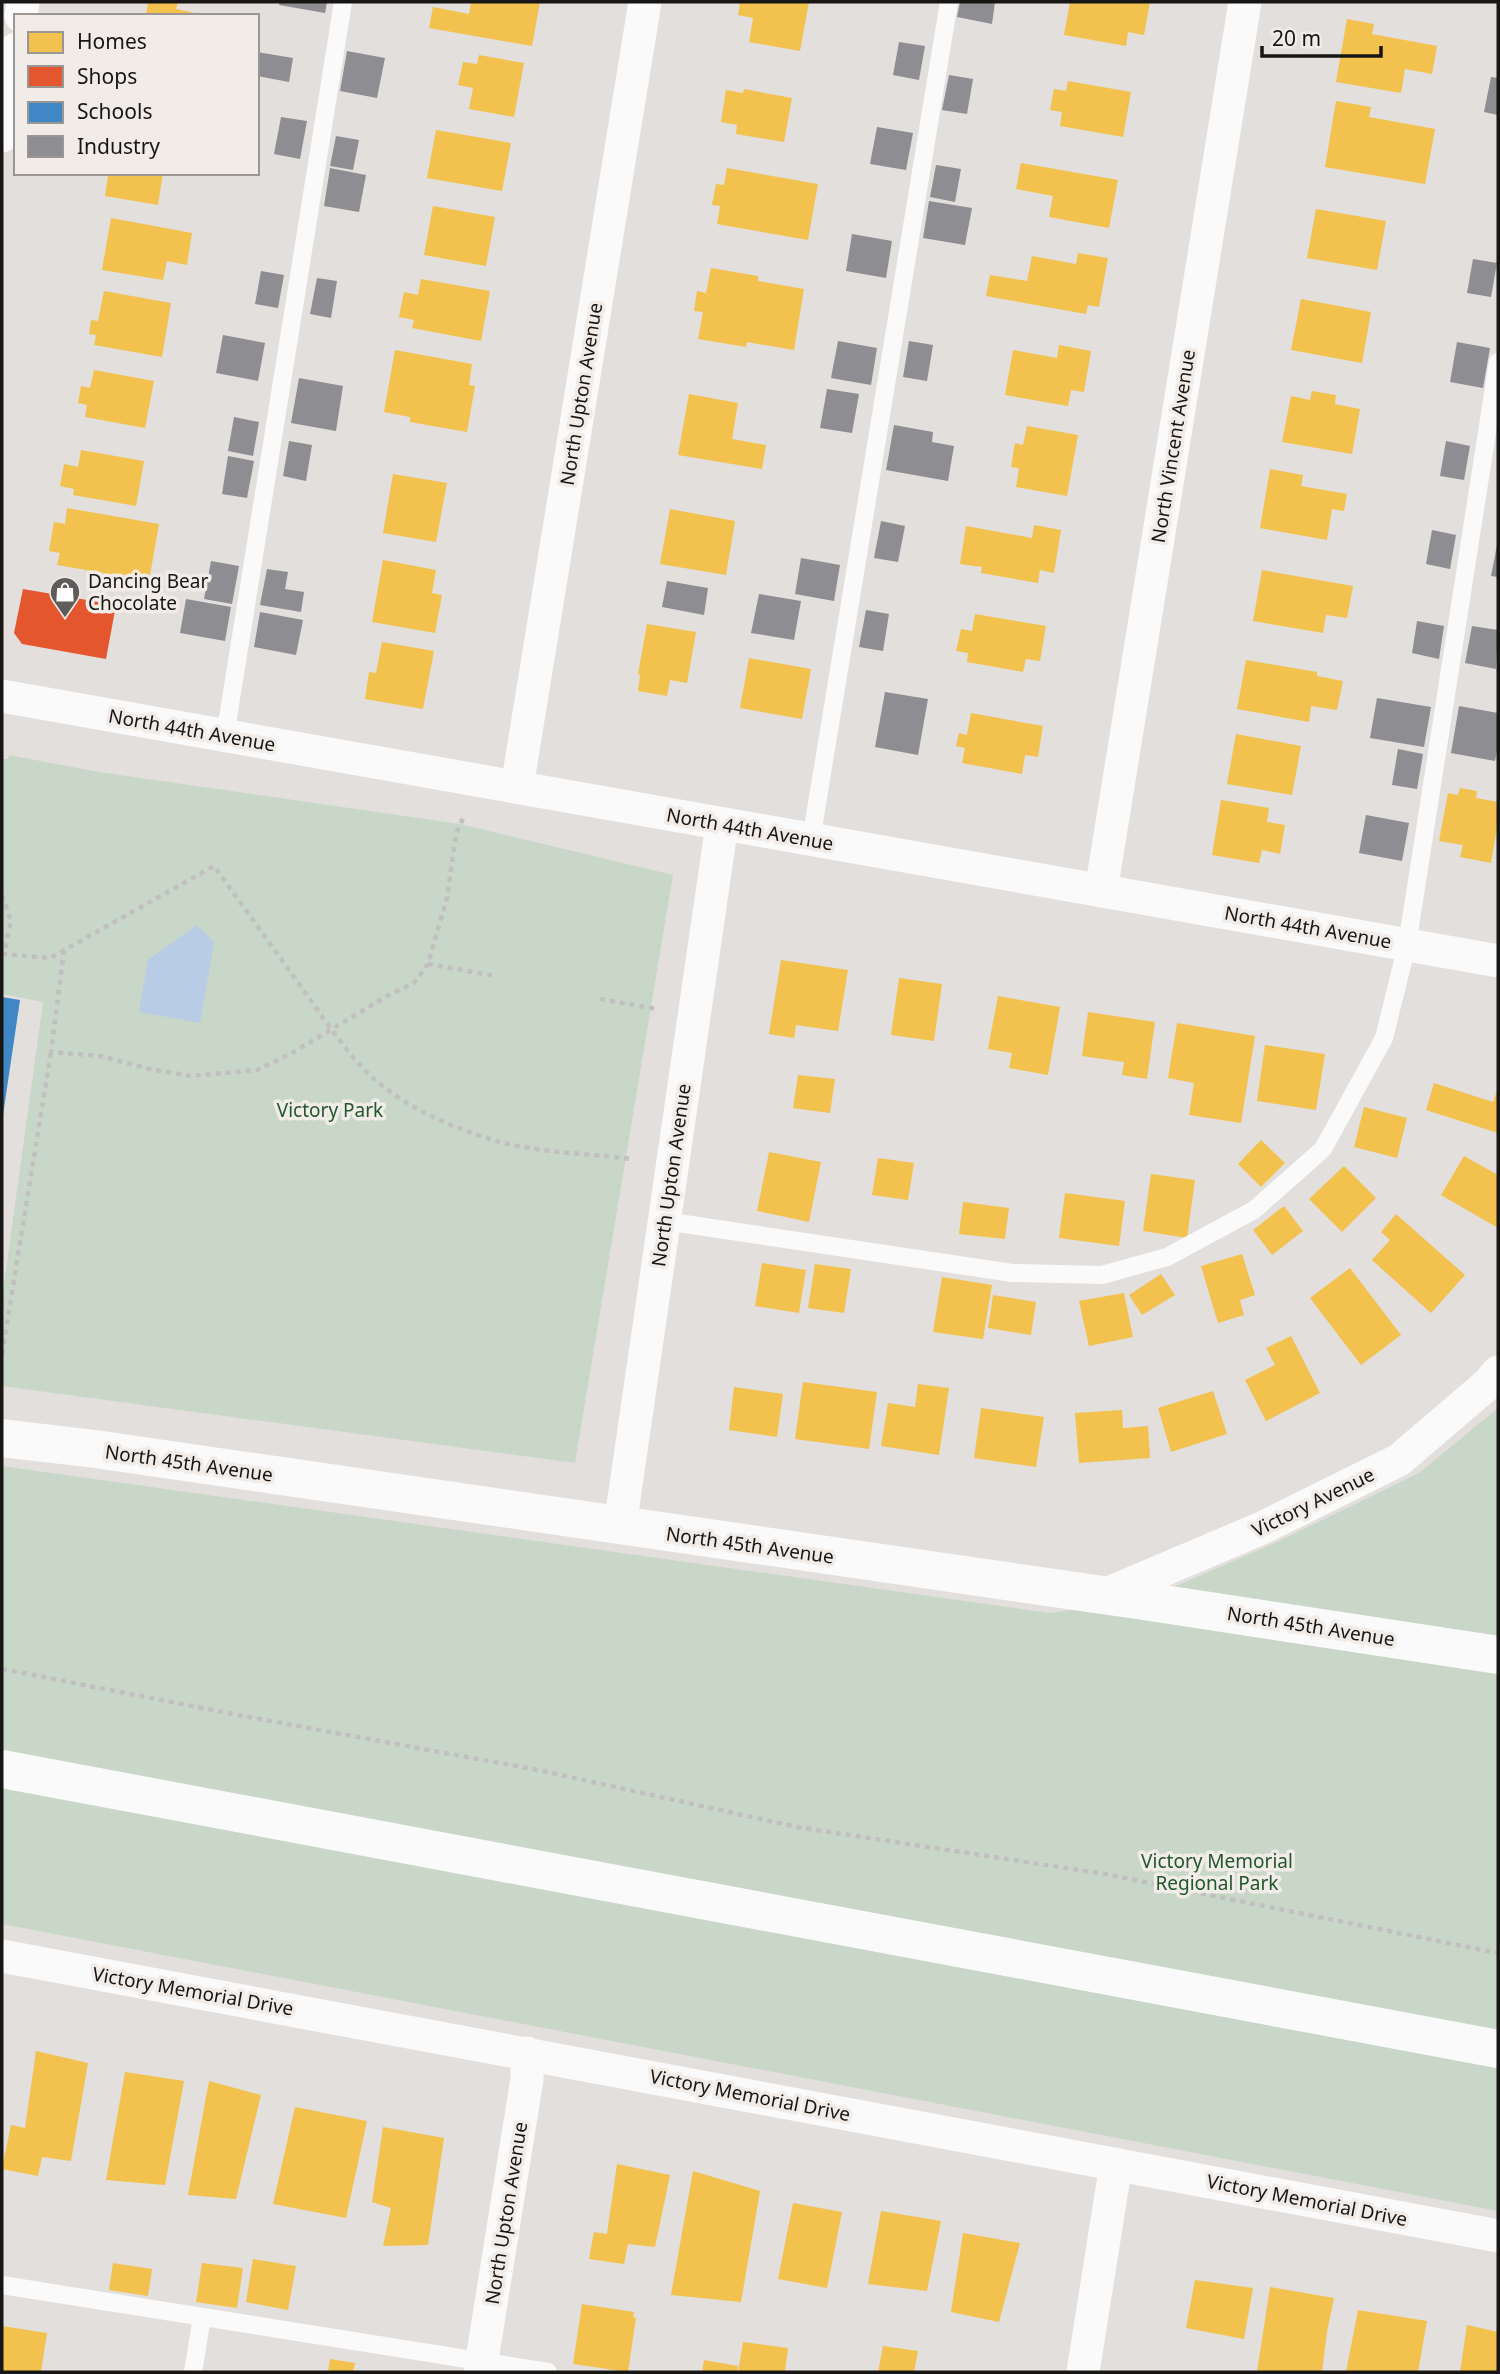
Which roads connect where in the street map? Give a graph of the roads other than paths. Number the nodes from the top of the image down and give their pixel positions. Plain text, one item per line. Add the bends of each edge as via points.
1 (343, 2) edge
2 (645, 2) edge
3 (949, 2) edge
4 (1245, 2) edge
5 (14, 61) edge
6 (2, 136) edge
7 (1498, 362) edge
8 (2, 696) edge
9 (225, 736) junction
10 (517, 787) junction
11 (723, 824) junction
12 (811, 840) junction
13 (1101, 891) junction
14 (1407, 945) junction
15 (1498, 961) edge
16 (665, 1221) junction
17 (1498, 1372) edge
18 (2, 1438) edge
19 (620, 1526) junction
20 (1104, 1595) junction
21 (1498, 1655) edge
22 (2, 1769) edge
23 (2, 1956) edge
24 (1498, 2049) edge
25 (527, 2053) junction
26 (1116, 2164) junction
27 (1498, 2236) edge
28 (2, 2285) edge
29 (202, 2317) junction
30 (481, 2367) edge
31 (193, 2372) edge
32 (548, 2372) edge
33 (1083, 2372) edge

1 - 9 lane
2 - 10 street, North Upton Avenue
3 - 12 lane
4 - 13 street, North Vincent Avenue
5 - 6 street
7 - 14 lane
8 - 9 street, North 44th Avenue
9 - 10 street, North 44th Avenue
10 - 11 street, North 44th Avenue
11 - 12 street, North 44th Avenue
11 - 16 street, North Upton Avenue
12 - 13 street, North 44th Avenue
13 - 14 street, North 44th Avenue
14 - 15 street, North 44th Avenue
14 - 16 lane via 1384,1038 1323,1149 1254,1210 1167,1257 1102,1275 1012,1273
16 - 19 street, North Upton Avenue
17 - 20 street, Victory Avenue via 1399,1460 1262,1528
18 - 19 street, North 45th Avenue
19 - 20 street, North 45th Avenue
20 - 21 street, North 45th Avenue
22 - 24 street
23 - 25 street, Victory Memorial Drive
25 - 26 street, Victory Memorial Drive
25 - 30 street, North Upton Avenue via 527,2079
26 - 27 street, Victory Memorial Drive
26 - 33 street
28 - 29 lane
29 - 30 lane
29 - 31 lane
30 - 32 lane

